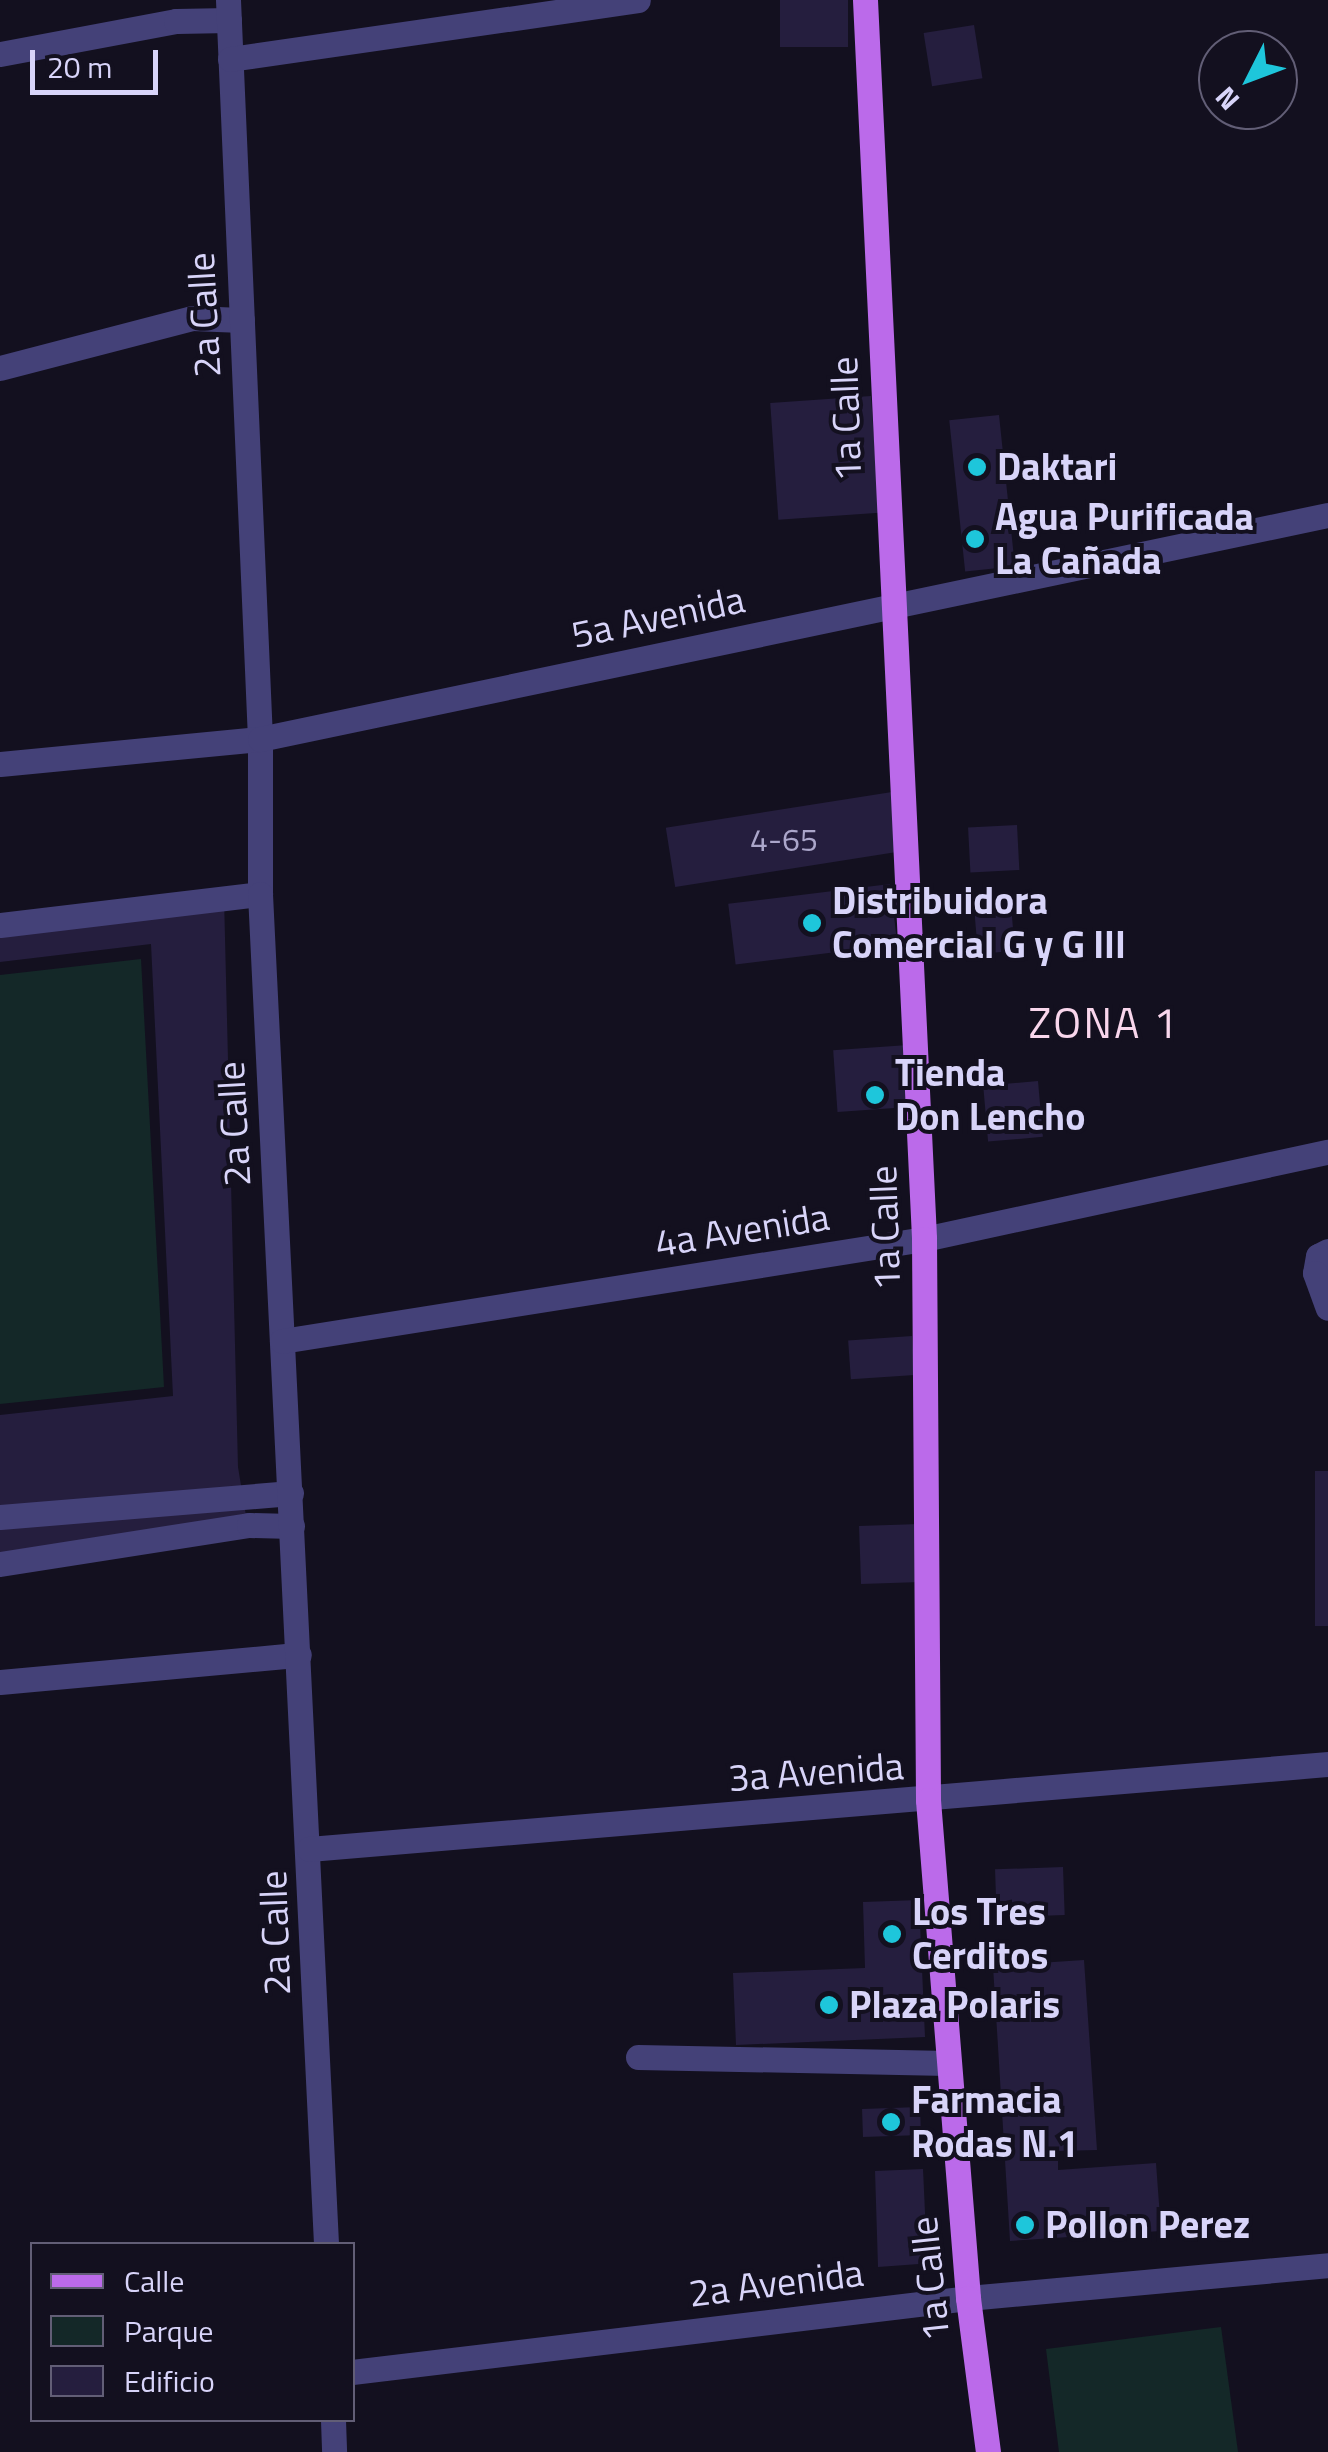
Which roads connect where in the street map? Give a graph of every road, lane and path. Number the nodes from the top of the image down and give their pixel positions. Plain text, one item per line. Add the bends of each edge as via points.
1 (638, 0) edge
2 (865, 0) edge
3 (228, 10) edge
4 (0, 54) edge
5 (230, 59) junction
6 (242, 320) junction
7 (0, 368) edge
8 (1328, 515) edge
9 (892, 606) junction
10 (260, 739) junction
11 (0, 764) edge
12 (260, 894) junction
13 (0, 924) edge
14 (1328, 1152) edge
15 (924, 1239) junction
16 (1328, 1251) edge
17 (1328, 1308) edge
18 (282, 1341) junction
19 (291, 1494) junction
20 (0, 1517) edge
21 (292, 1526) junction
22 (0, 1564) edge
23 (299, 1654) junction
24 (0, 1682) edge
25 (1328, 1764) edge
26 (928, 1800) junction
27 (309, 1848) junction
28 (638, 2057) dead end
29 (948, 2063) junction
30 (326, 2242) edge
31 (1328, 2265) edge
32 (968, 2298) junction
33 (355, 2372) edge
34 (333, 2422) edge
35 (334, 2452) edge
36 (988, 2452) edge

1 - 5 street
2 - 9 main road, 1a Calle
3 - 4 street
3 - 5 street, 2a Calle
5 - 6 street, 2a Calle
6 - 7 street via 192,318
6 - 10 street, 2a Calle
8 - 9 street, 5a Avenida
9 - 10 street, 5a Avenida
9 - 15 main road, 1a Calle
10 - 11 street, 5a Avenida
10 - 12 street, 2a Calle
12 - 13 street
12 - 18 street, 2a Calle
14 - 15 street, 4a Avenida
15 - 18 street, 4a Avenida
15 - 26 main road, 1a Calle
16 - 17 street via 1318,1256 1315,1273
18 - 19 street, 2a Calle
19 - 20 street
19 - 21 street, 2a Calle
21 - 22 street via 249,1524
21 - 23 street, 2a Calle
23 - 24 street
23 - 27 street, 2a Calle
25 - 26 street, 3a Avenida
26 - 27 street, 3a Avenida
26 - 29 main road, 1a Calle
27 - 30 street, 2a Calle
28 - 29 street
29 - 32 main road, 1a Calle
31 - 32 street, 2a Avenida
32 - 33 street, 2a Avenida
32 - 36 main road, 1a Calle
34 - 35 street

